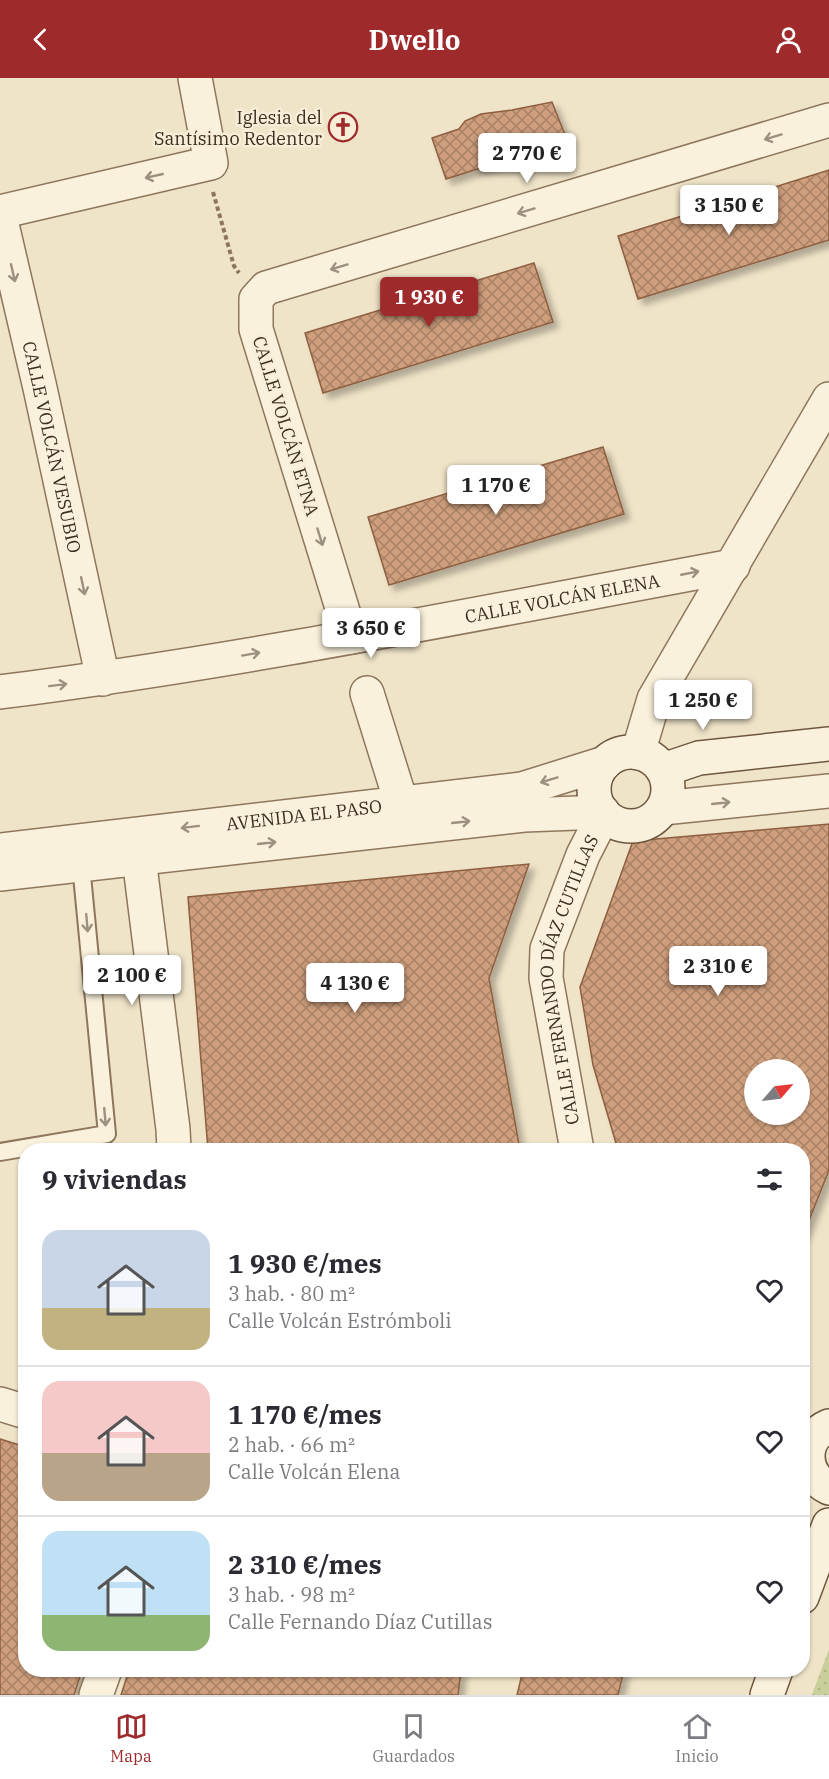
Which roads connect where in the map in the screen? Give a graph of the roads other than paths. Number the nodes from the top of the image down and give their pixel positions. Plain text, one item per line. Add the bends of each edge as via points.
1 (195, 78) edge
2 (829, 120) edge
3 (0, 214) edge
4 (829, 399) edge
5 (733, 566) junction
6 (351, 637) junction
7 (103, 679) junction
8 (0, 692) edge
9 (367, 693) dead end
10 (829, 727) edge
11 (829, 744) edge
12 (756, 750) junction
13 (650, 761) junction
14 (605, 763) junction
15 (829, 791) edge
16 (400, 802) junction
17 (663, 808) junction
18 (603, 813) junction
19 (0, 850) edge
20 (139, 858) junction
21 (81, 864) junction
22 (0, 874) edge
23 (54, 1143) edge
24 (173, 1143) edge
25 (576, 1143) edge
26 (18, 1149) edge
27 (0, 1152) edge
28 (0, 1404) edge
29 (18, 1410) edge
30 (817, 1429) edge
31 (810, 1444) edge
32 (810, 1470) edge
33 (829, 1488) edge
34 (829, 1525) edge
35 (810, 1576) edge
36 (102, 1677) edge
37 (773, 1677) edge
38 (96, 1695) edge
39 (767, 1695) edge

1 -> 3 street via 211,163
2 -> 6 street, CALLE VOLCÁN ETNA via 266,288 256,299 256,329
3 -> 7 street, CALLE VOLCÁN VESUBIO
4 - 5 street
6 -> 5 street, CALLE VOLCÁN ELENA
5 - 13 street via 654,699
7 -> 6 street, CALLE VOLCÁN ELENA
8 -> 7 street, CALLE VOLCÁN ELENA
9 - 16 street
10 - 12 street
11 - 12 street
12 - 13 street
13 - 14 street via 626,753
13 - 17 street via 667,779
14 -> 16 street, AVENIDA EL PASO via 522,789
14 - 18 street via 595,793
17 -> 15 street
16 -> 19 street, AVENIDA EL PASO
17 - 18 street via 656,817 635,826 613,821
20 -> 18 street, AVENIDA EL PASO via 524,814
18 - 25 street, CALLE FERNANDO DÍAZ CUTILLAS via 547,949 546,978
20 - 21 street, AVENIDA EL PASO
20 - 24 street
21 - 22 street, AVENIDA EL PASO
21 -> 23 lane via 107,1134
26 -> 27 lane
28 - 29 street
30 - 31 street
32 - 33 street via 818,1482
34 - 35 street
36 - 38 street
37 - 39 street

